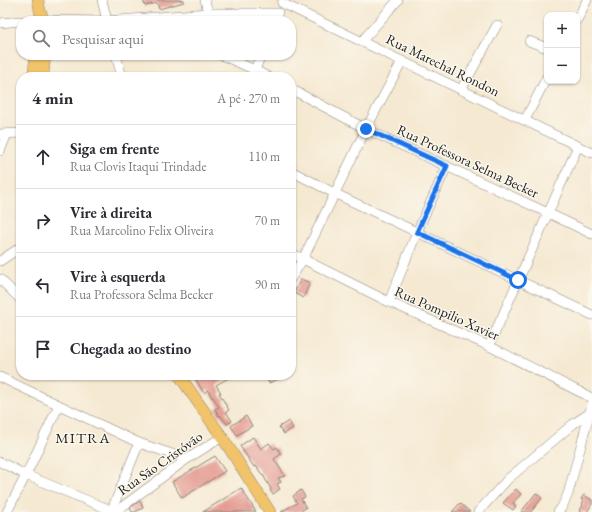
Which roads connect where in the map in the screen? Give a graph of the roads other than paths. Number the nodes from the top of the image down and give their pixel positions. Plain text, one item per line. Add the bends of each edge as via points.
1 (38, 0) edge
2 (102, 0) edge
3 (205, 0) edge
4 (398, 0) edge
5 (587, 0) edge
6 (281, 1) edge
7 (580, 14) edge
8 (39, 16) edge
9 (105, 16) edge
10 (208, 16) edge
11 (277, 16) edge
12 (16, 21) edge
13 (0, 23) edge
14 (498, 25) dead end
15 (362, 41) junction
16 (529, 41) dead end
17 (544, 47) edge
18 (35, 60) edge
19 (45, 60) edge
20 (117, 60) edge
21 (230, 60) edge
22 (259, 60) edge
23 (402, 61) junction
24 (34, 72) edge
25 (43, 72) edge
26 (121, 72) edge
27 (251, 72) edge
28 (253, 72) edge
29 (544, 84) edge
30 (461, 90) junction
31 (296, 92) edge
32 (525, 120) junction
33 (366, 129) junction
34 (16, 133) edge
35 (3, 134) edge
36 (578, 146) junction
37 (0, 151) edge
38 (592, 153) edge
39 (447, 166) junction
40 (296, 174) edge
41 (334, 193) junction
42 (548, 213) junction
43 (417, 232) junction
44 (592, 234) edge
45 (16, 250) edge
46 (296, 256) edge
47 (303, 259) junction
48 (0, 261) edge
49 (296, 270) edge
50 (0, 279) edge
51 (518, 280) junction
52 (16, 295) edge
53 (389, 302) junction
54 (592, 315) edge
55 (488, 346) junction
56 (0, 377) edge
57 (182, 380) edge
58 (592, 398) edge
59 (59, 405) junction
60 (591, 408) edge
61 (222, 437) junction
62 (139, 443) junction
63 (187, 459) junction
64 (0, 462) edge
65 (26, 475) junction
66 (7, 512) edge
67 (113, 512) edge
68 (270, 512) edge
69 (478, 512) edge
70 (558, 512) edge

1 - 8 main road
2 - 9 street
3 - 10 street
4 - 15 street
5 - 7 street
6 - 11 street
6 - 15 street, Rua Marechal Rondon
12 - 13 street
14 - 30 street
15 - 23 street, Rua Marechal Rondon
16 - 17 street
18 - 24 main road
19 - 25 main road
20 - 26 street
21 - 27 street
22 - 28 street
23 - 30 street, Rua Marechal Rondon
23 - 33 street
29 - 32 street
30 - 32 street, Rua Marechal Rondon
31 - 33 street, Rua Professora Selma Becker
32 - 36 street, Rua Marechal Rondon
33 - 39 street, Rua Professora Selma Becker
33 - 41 street
34 - 35 street
35 - 37 street
36 - 38 street, Rua Marechal Rondon
36 - 42 street
39 - 42 street, Rua Professora Selma Becker
39 - 43 street
40 - 41 street
41 - 43 street
41 - 47 street
42 - 44 street, Rua Professora Selma Becker
42 - 51 street
43 - 51 street
43 - 53 street
45 - 48 street
46 - 47 street, Rua Pompilio Xavier
47 - 49 street
47 - 53 street, Rua Pompilio Xavier
50 - 52 street
51 - 54 street
51 - 55 street
53 - 55 street, Rua Pompilio Xavier
55 - 58 street, Rua Pompilio Xavier
56 - 59 street
57 - 61 main road
59 - 62 street
59 - 65 street
60 - 69 street via 508,479
60 - 70 street via 568,494
61 - 63 street, Rua São Cristóvão
61 - 68 main road
62 - 63 street
62 - 67 street, Rua São Cristóvão
63 - 67 street, Rua São Cristóvão
64 - 65 street
65 - 66 street
65 - 67 street

